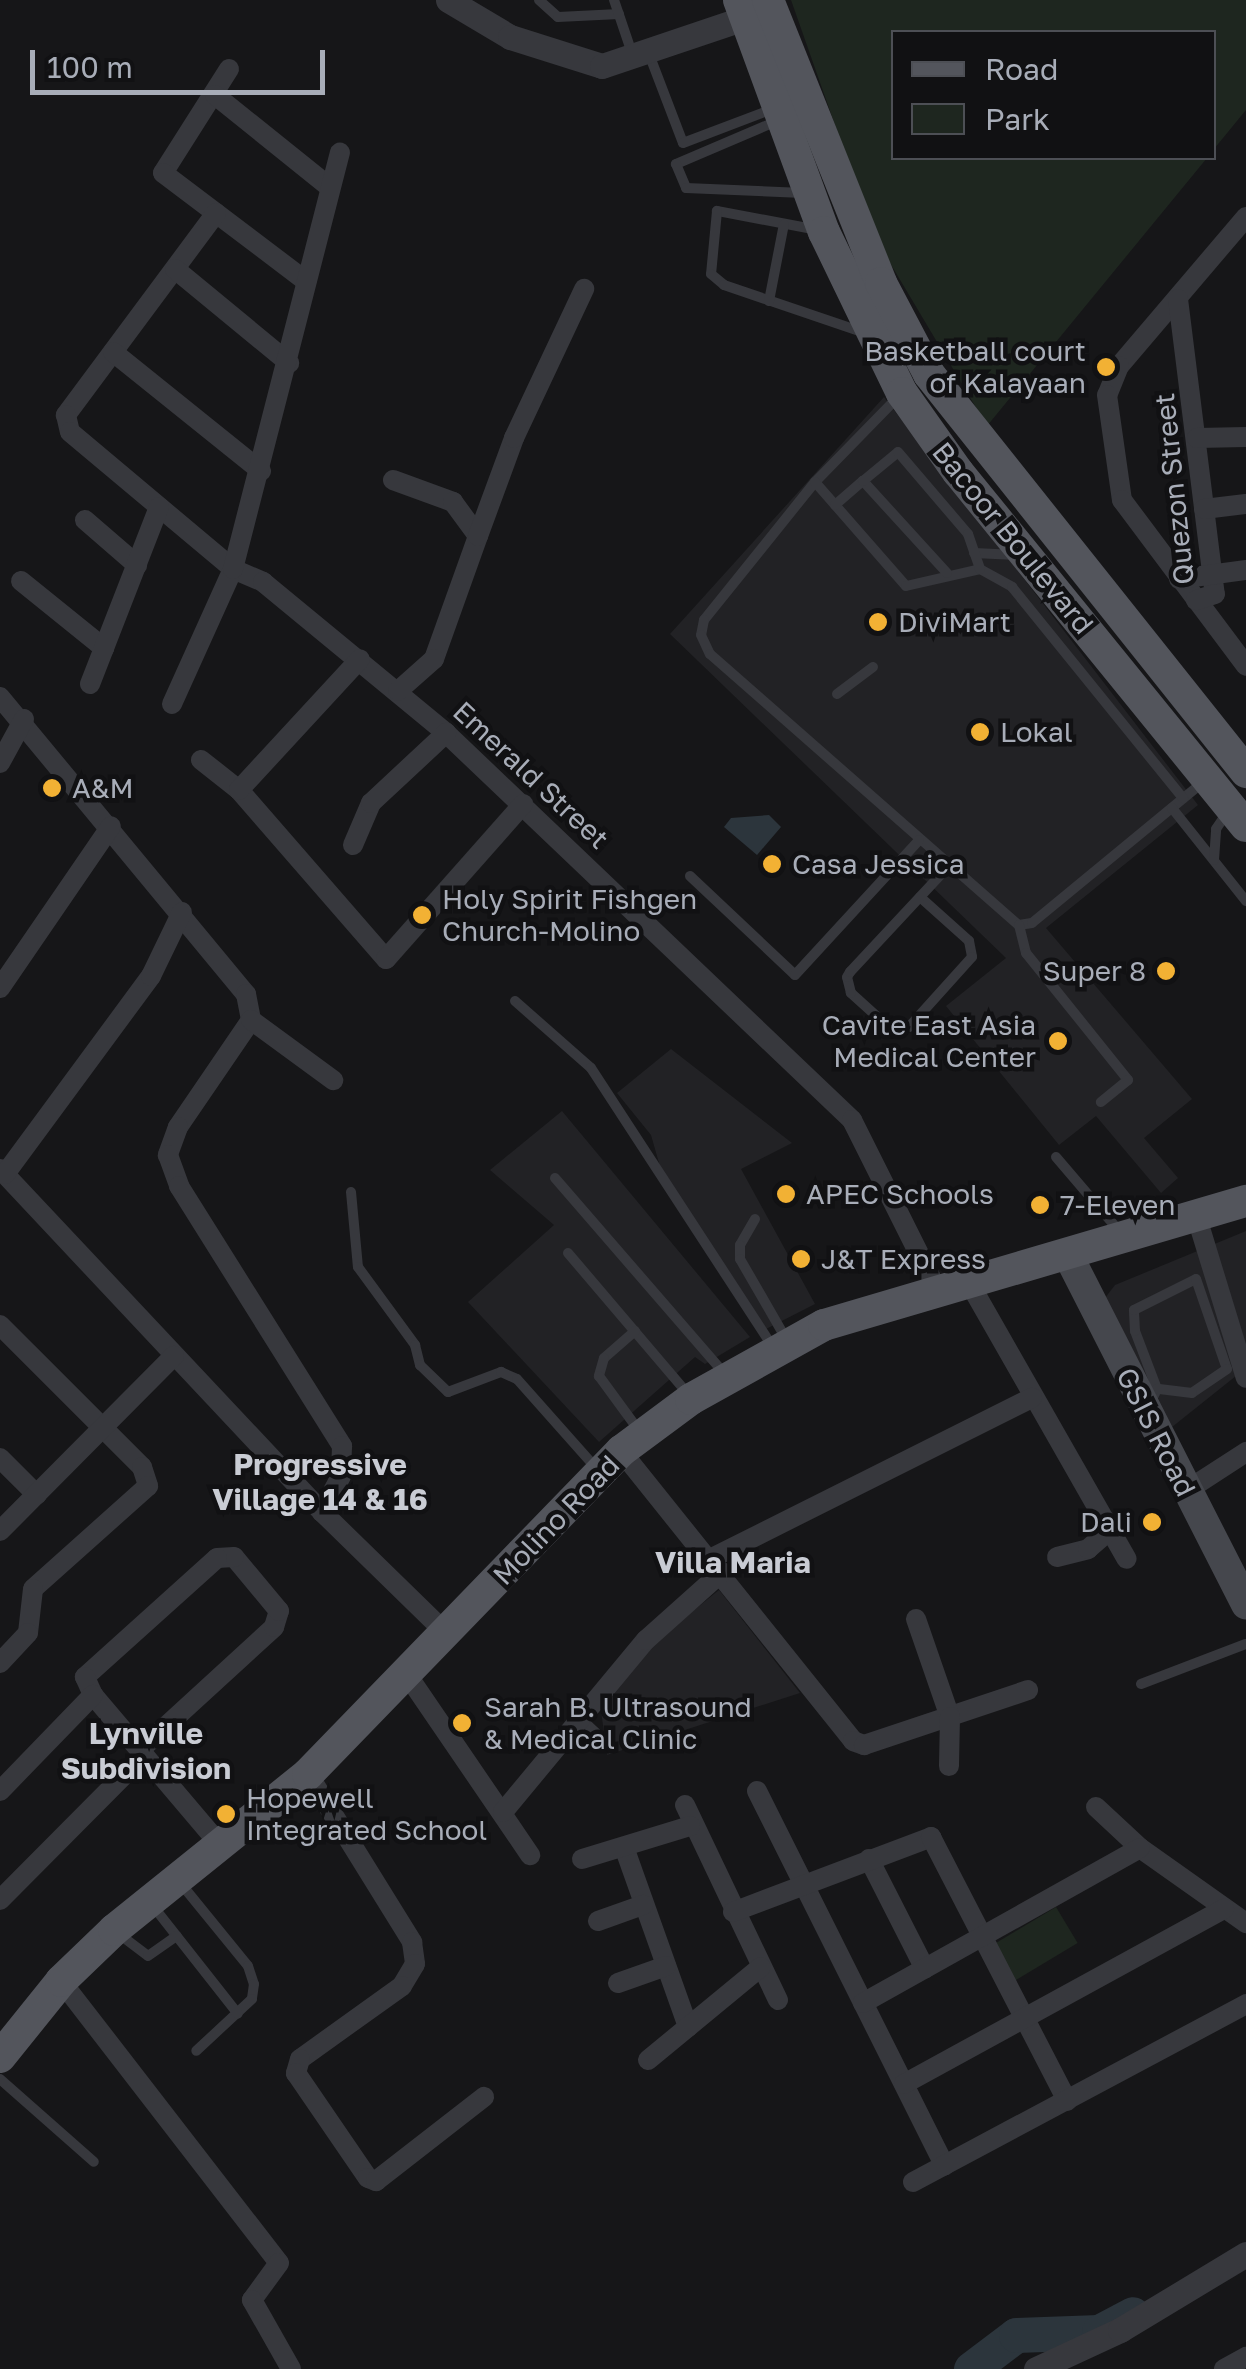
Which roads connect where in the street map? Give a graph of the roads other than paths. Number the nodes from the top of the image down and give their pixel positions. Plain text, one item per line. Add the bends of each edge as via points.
1 (448, 0) edge
2 (539, 0) edge
3 (614, 0) edge
4 (756, 7) edge
5 (619, 14) junction
6 (642, 57) junction
7 (229, 68) dead end
8 (215, 95) junction
9 (780, 112) junction
10 (340, 153) dead end
11 (328, 186) junction
12 (809, 194) junction
13 (216, 213) junction
14 (784, 224) junction
15 (1243, 225) edge
16 (824, 232) junction
17 (175, 269) junction
18 (306, 281) junction
19 (584, 289) dead end
20 (1178, 299) junction
21 (768, 300) junction
22 (868, 334) junction
23 (113, 352) junction
24 (288, 363) junction
25 (930, 374) junction
26 (902, 393) junction
27 (1246, 437) edge
28 (1197, 438) junction
29 (261, 471) junction
30 (393, 480) dead end
31 (863, 481) junction
32 (815, 482) junction
33 (1246, 504) edge
34 (835, 505) junction
35 (159, 507) junction
36 (1204, 509) junction
37 (86, 520) dead end
38 (478, 536) junction
39 (974, 552) junction
40 (1024, 553) junction
41 (136, 565) junction
42 (233, 569) junction
43 (980, 569) junction
44 (1246, 570) edge
45 (947, 573) junction
46 (1214, 576) junction
47 (1179, 578) junction
48 (21, 581) dead end
49 (1196, 600) junction
50 (104, 648) junction
51 (360, 659) junction
52 (872, 666) dead end
53 (1246, 666) edge
54 (90, 684) dead end
55 (398, 691) junction
56 (837, 694) dead end
57 (0, 696) edge
58 (172, 704) dead end
59 (24, 719) junction
60 (446, 733) junction
61 (201, 760) dead end
62 (0, 763) edge
63 (1240, 765) edge
64 (1196, 788) junction
65 (239, 790) junction
66 (524, 804) junction
67 (1172, 808) junction
68 (1238, 816) edge
69 (111, 826) junction
70 (920, 840) junction
71 (352, 845) dead end
72 (1214, 861) junction
73 (948, 867) junction
74 (690, 876) dead end
75 (920, 897) junction
76 (1246, 901) edge
77 (182, 912) junction
78 (1019, 925) junction
79 (0, 988) edge
80 (515, 1001) dead end
81 (251, 1020) junction
82 (333, 1080) dead end
83 (1102, 1102) dead end
84 (1056, 1157) dead end
85 (3, 1171) edge
86 (555, 1178) dead end
87 (351, 1192) dead end
88 (1246, 1201) edge
89 (755, 1218) dead end
90 (1198, 1218) junction
91 (1127, 1240) junction
92 (568, 1253) dead end
93 (1069, 1257) junction
94 (952, 1285) junction
95 (0, 1325) edge
96 (635, 1331) junction
97 (782, 1347) junction
98 (174, 1356) junction
99 (728, 1378) junction
100 (1246, 1378) edge
101 (1032, 1398) junction
102 (692, 1399) junction
103 (1151, 1401) junction
104 (103, 1429) junction
105 (1246, 1452) edge
106 (621, 1453) junction
107 (0, 1458) edge
108 (1186, 1491) junction
109 (36, 1495) junction
110 (322, 1512) junction
111 (0, 1531) edge
112 (1109, 1531) junction
113 (1057, 1557) dead end
114 (1127, 1560) dead end
115 (718, 1565) junction
116 (1244, 1593) edge
117 (916, 1619) dead end
118 (447, 1634) junction
119 (1246, 1644) edge
120 (0, 1663) edge
121 (408, 1676) junction
122 (1141, 1684) dead end
123 (1028, 1690) dead end
124 (92, 1695) junction
125 (580, 1717) junction
126 (950, 1717) junction
127 (608, 1744) dead end
128 (142, 1753) junction
129 (948, 1766) dead end
130 (308, 1774) junction
131 (757, 1791) dead end
132 (0, 1792) edge
133 (685, 1804) dead end
134 (1096, 1807) dead end
135 (503, 1812) junction
136 (690, 1826) junction
137 (220, 1845) junction
138 (624, 1847) junction
139 (1140, 1848) junction
140 (530, 1854) dead end
141 (582, 1859) dead end
142 (869, 1859) junction
143 (178, 1880) junction
144 (798, 1882) junction
145 (0, 1900) edge
146 (149, 1902) junction
147 (642, 1905) junction
148 (1224, 1909) junction
149 (733, 1912) junction
150 (598, 1921) dead end
151 (1246, 1923) edge
152 (114, 1930) junction
153 (176, 1936) junction
154 (982, 1938) junction
155 (666, 1966) junction
156 (760, 1967) junction
157 (926, 1969) junction
158 (61, 1982) junction
159 (618, 1983) dead end
160 (778, 2000) dead end
161 (863, 2003) junction
162 (1246, 2004) edge
163 (238, 2014) junction
164 (1020, 2019) junction
165 (688, 2026) junction
166 (196, 2051) dead end
167 (0, 2057) edge
168 (648, 2060) dead end
169 (0, 2079) edge
170 (904, 2084) junction
171 (484, 2097) dead end
172 (1068, 2101) junction
173 (94, 2162) dead end
174 (944, 2166) junction
175 (914, 2182) dead end
176 (1246, 2254) edge
177 (1246, 2357) edge
178 (290, 2369) edge
179 (1036, 2369) edge
180 (1224, 2369) edge

1 - 6 street via 477,20 565,58 602,66
2 - 5 lane via 558,17
3 - 5 lane
4 - 6 street
4 - 9 main road, Bacoor Boulevard
4 - 25 main road, Bacoor Boulevard via 874,269
5 - 6 lane
6 - 9 lane via 684,144
7 - 8 street
8 - 11 street
8 - 13 street via 163,173
9 - 12 main road, Bacoor Boulevard
9 - 12 lane via 676,164 686,188
10 - 11 street
11 - 18 street
12 - 16 main road, Bacoor Boulevard
13 - 17 street
13 - 18 street
14 - 16 lane
14 - 21 lane
14 - 21 lane via 712,215 711,274
15 - 20 street
16 - 22 main road, Bacoor Boulevard
17 - 23 street
17 - 24 street
18 - 24 street
19 - 38 street via 514,438
20 - 28 street, Quezon Street
20 - 47 street via 1119,366 1107,395 1122,500
21 - 22 lane
22 - 26 main road, Bacoor Boulevard
23 - 29 street
23 - 35 street, Emerald Street via 65,424
24 - 29 street
25 - 26 main road
25 - 63 main road, Bacoor Boulevard
26 - 32 lane
26 - 40 main road, Bacoor Boulevard
27 - 28 street
28 - 36 street, Quezon Street
29 - 42 street
30 - 38 street via 453,502
31 - 34 lane
31 - 39 lane via 898,452 968,534
31 - 45 lane
32 - 34 lane
32 - 70 lane via 704,620 701,635 710,654
33 - 36 street
34 - 45 lane via 896,580 918,585
35 - 41 street
35 - 42 street, Emerald Street
36 - 46 street, Quezon Street
37 - 41 street
38 - 55 street via 434,659
39 - 40 lane via 1002,559
39 - 43 lane
40 - 64 main road, Bacoor Boulevard
41 - 50 street
42 - 51 street, Emerald Street via 263,582
42 - 58 street
43 - 45 lane
43 - 64 lane via 1012,586
44 - 46 street
46 - 47 street
46 - 49 street, Quezon Street via 1215,594
47 - 49 street
48 - 50 street
49 - 53 street
50 - 54 street
51 - 55 street, Emerald Street
51 - 65 street
52 - 56 lane
55 - 60 street, Emerald Street
57 - 59 street
59 - 62 street
59 - 69 street
60 - 66 street, Emerald Street
60 - 71 street via 371,803
61 - 65 street
63 - 64 lane
64 - 67 lane
64 - 68 main road, Bacoor Boulevard
65 - 66 street via 386,959
66 - 94 street, Emerald Street via 852,1120
67 - 72 lane
67 - 78 lane via 1032,923
68 - 72 lane via 1216,829
69 - 77 street
69 - 79 street
70 - 73 lane
70 - 74 lane via 795,975
72 - 76 lane
73 - 75 lane
73 - 78 lane
75 - 75 lane via 847,977 851,993 893,1030 909,1027 972,957 968,941
77 - 81 street via 246,994
77 - 85 street via 152,976
78 - 83 lane via 1026,953 1128,1080
80 - 97 lane via 591,1068
81 - 82 street
81 - 110 street via 178,1127 168,1155 179,1186 342,1446 341,1476
84 - 91 lane
85 - 98 street
86 - 99 lane
87 - 106 lane via 358,1267 415,1344 420,1365 448,1392 501,1372
88 - 90 main road, Molino Road
89 - 97 lane via 740,1244 740,1259
90 - 91 main road, Molino Road
90 - 100 street
91 - 93 main road, Molino Road
92 - 96 lane
93 - 94 main road, Molino Road
93 - 103 main road, GSIS Road
94 - 97 main road, Molino Road
94 - 101 street, Emerald Street
95 - 104 street
96 - 102 lane
96 - 106 lane via 604,1358 599,1376
97 - 99 main road, Molino Road
98 - 104 street
98 - 110 street
99 - 102 main road, Molino Road
101 - 112 street, Emerald Street
101 - 115 street
102 - 106 main road, Molino Road
103 - 103 lane via 1192,1394 1227,1369 1196,1278 1134,1310
103 - 108 main road, GSIS Road
104 - 109 street
104 - 120 street via 146,1472 145,1492 33,1589 28,1633
105 - 108 street
106 - 115 street
106 - 118 main road, Molino Road
107 - 109 street
108 - 116 main road, GSIS Road
109 - 111 street
110 - 118 street
112 - 113 street via 1088,1549
112 - 114 street, Emerald Street
115 - 125 street
115 - 126 street via 853,1741 864,1744
117 - 126 street
118 - 121 main road, Molino Road
119 - 122 lane
121 - 130 main road, Molino Road
121 - 135 street
123 - 126 street
124 - 128 street
124 - 128 street via 85,1678 218,1558 234,1557 279,1612 274,1628
124 - 132 street
125 - 127 lane
125 - 135 street
126 - 129 street
128 - 137 street
128 - 145 street
130 - 137 main road, Molino Road
130 - 171 street via 412,1942 415,1964 402,1986 300,2058 296,2073 376,2181
131 - 144 street
133 - 136 street
134 - 139 street
135 - 140 street
136 - 138 street
136 - 149 street
137 - 143 main road, Molino Road
138 - 141 street
138 - 147 street
139 - 148 street
139 - 154 street
142 - 144 street
142 - 154 street via 931,1837
142 - 157 street
143 - 146 main road, Molino Road
143 - 163 lane via 248,1966 252,1999
144 - 149 street
144 - 161 street
146 - 152 main road, Molino Road
146 - 153 lane
147 - 150 street
147 - 155 street
148 - 151 street
148 - 164 street
149 - 156 street
152 - 153 lane via 148,1956
152 - 158 main road, Molino Road
153 - 163 lane
154 - 157 street
154 - 164 street
155 - 159 street
155 - 165 street
156 - 160 street
156 - 165 street
157 - 161 street
158 - 167 main road, Molino Road
158 - 178 street via 279,2263 252,2300
161 - 170 street
162 - 172 street
163 - 166 lane
164 - 170 street
164 - 172 street
165 - 168 street
169 - 173 lane
170 - 174 street
172 - 174 street
174 - 175 street
176 - 179 street via 1120,2330
177 - 180 street

